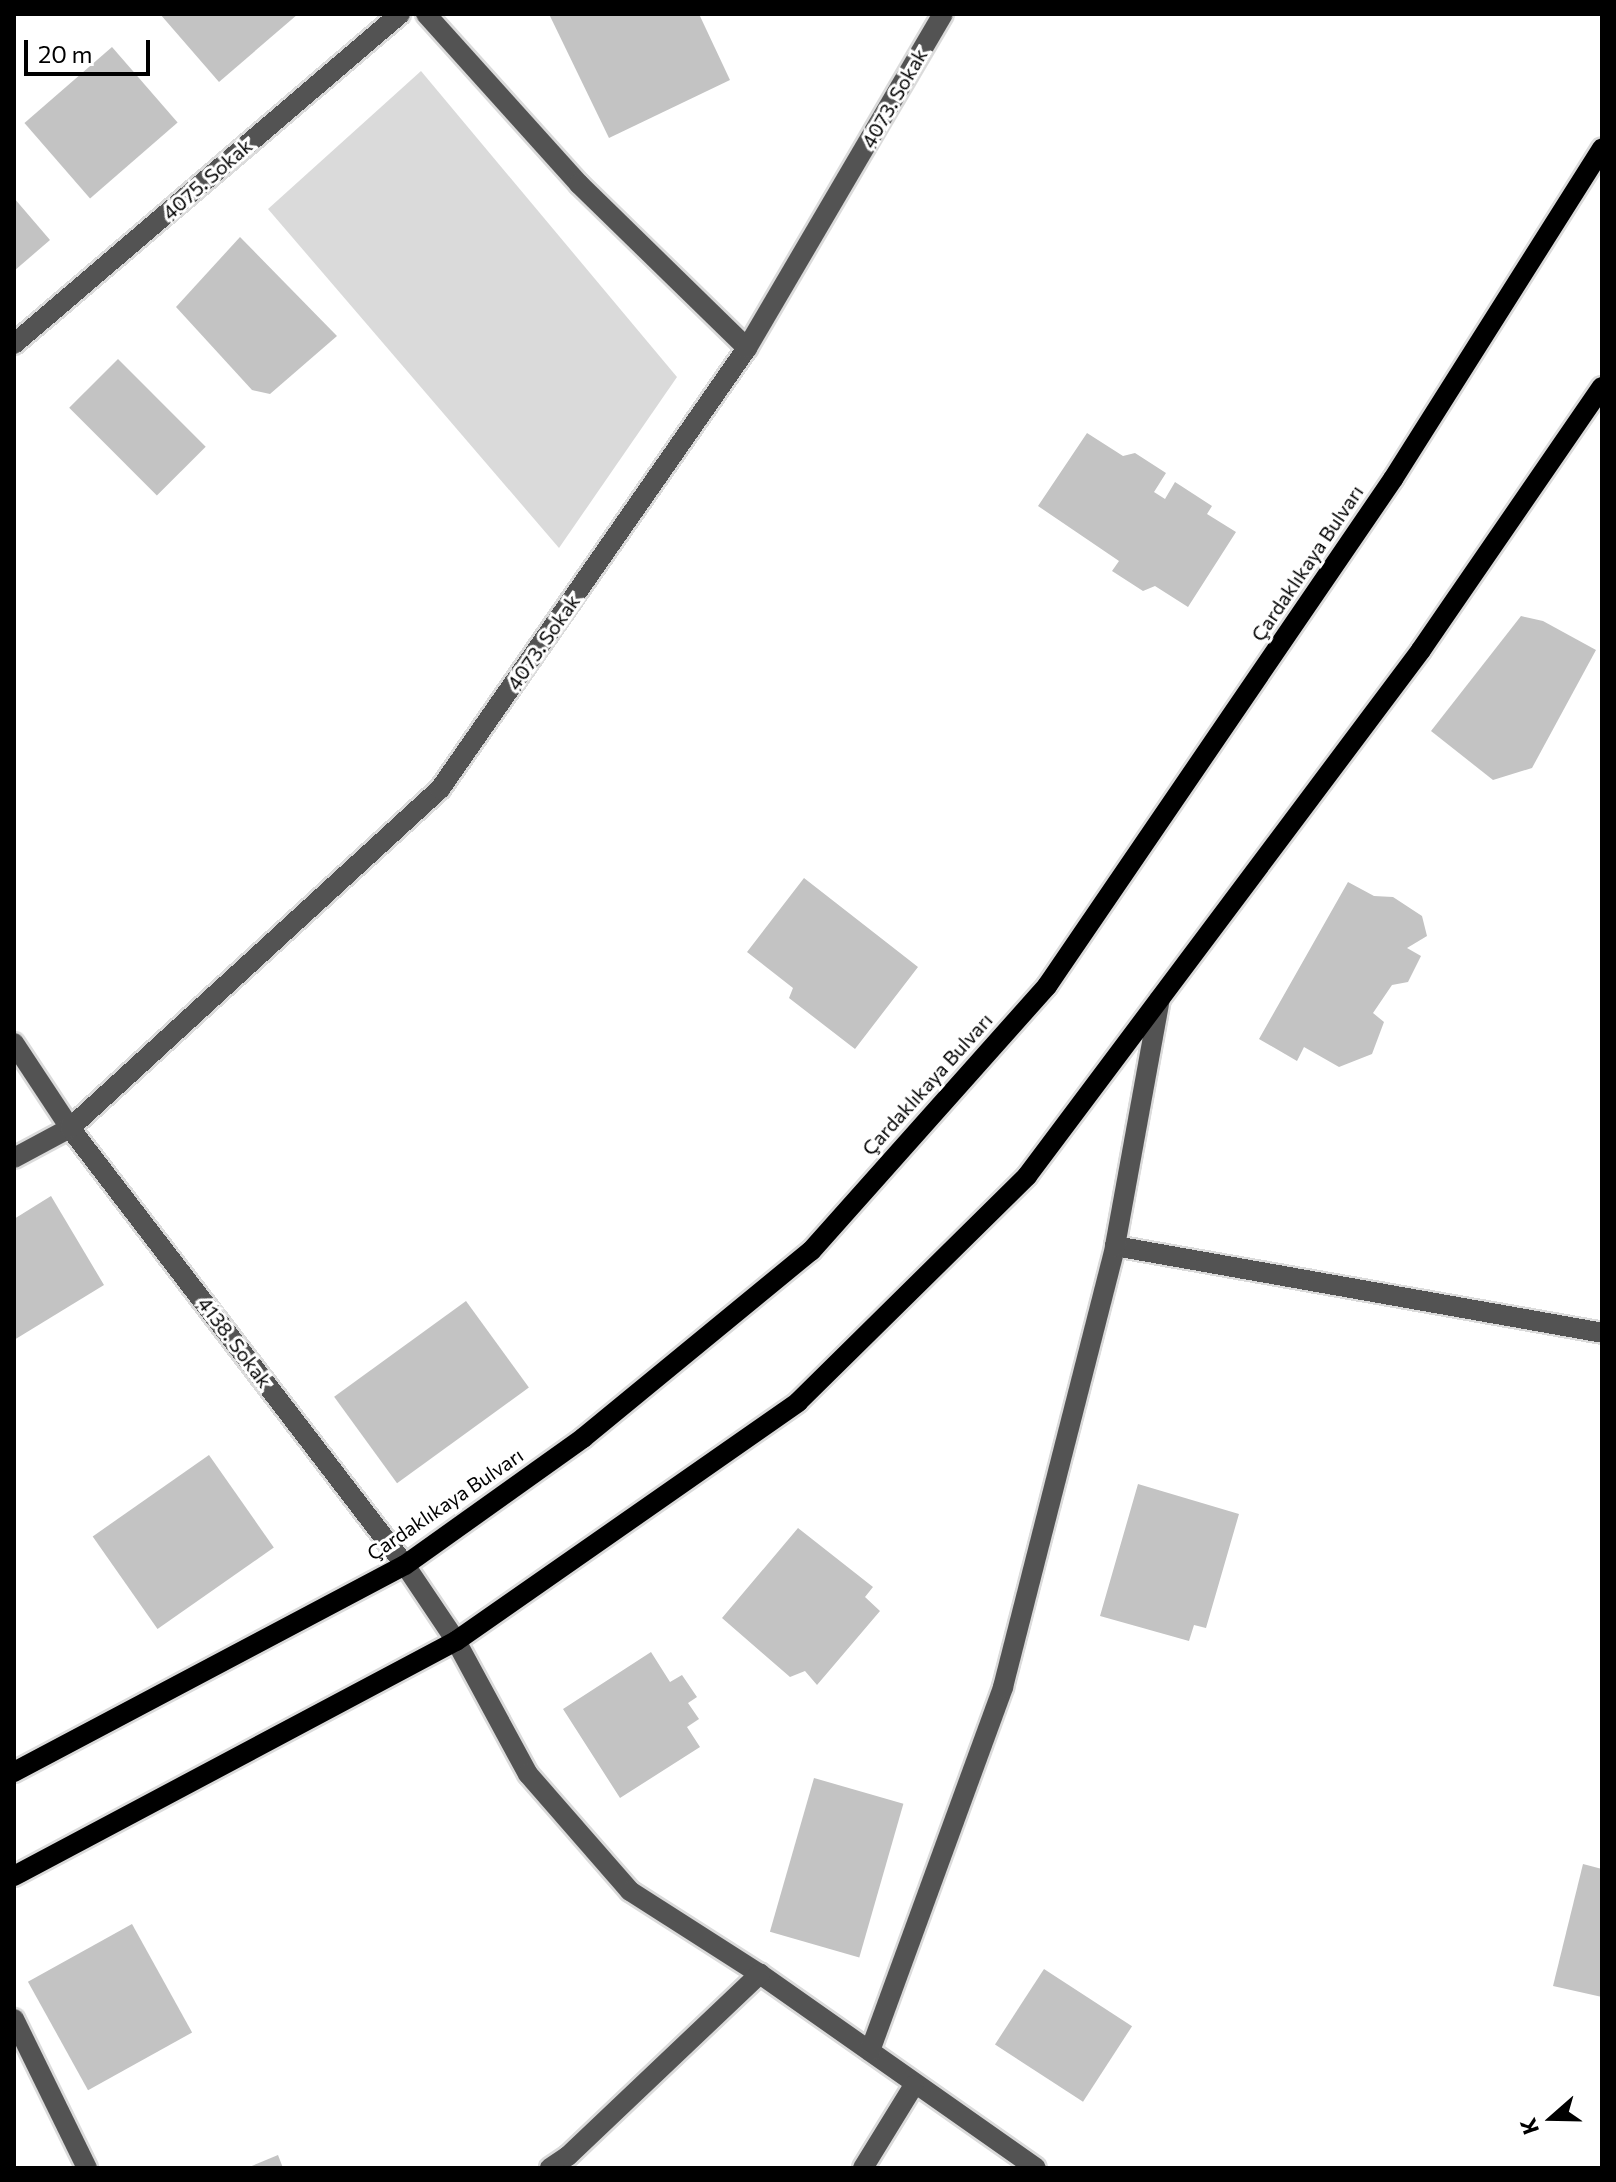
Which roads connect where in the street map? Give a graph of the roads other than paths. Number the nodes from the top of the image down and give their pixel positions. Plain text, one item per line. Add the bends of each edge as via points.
1 (400, 14) edge
2 (426, 14) edge
3 (943, 14) edge
4 (1602, 148) edge
5 (14, 344) edge
6 (747, 348) junction
7 (1602, 387) edge
8 (1160, 999) junction
9 (14, 1043) edge
10 (70, 1128) junction
11 (14, 1158) edge
12 (1115, 1246) junction
13 (1602, 1333) edge
14 (405, 1565) junction
15 (456, 1641) junction
16 (14, 1772) edge
17 (14, 1876) edge
18 (760, 1974) junction
19 (14, 2019) edge
20 (870, 2051) junction
21 (914, 2085) junction
22 (87, 2168) edge
23 (550, 2168) edge
24 (863, 2168) edge
25 (1036, 2168) edge

1 - 5 street, 4075. Sokak
2 - 6 street via 579,184
3 - 6 street, 4073. Sokak
4 - 14 main road, Çardaklıkaya Bulvarı via 1393,479 1047,986 811,1251 583,1438
6 - 10 street, 4073. Sokak via 440,789
7 - 8 main road via 1421,650
8 - 12 street
8 - 15 main road via 1027,1176 798,1402
9 - 10 street, 4138. Sokak
10 - 11 street, 4073. Sokak
10 - 14 street, 4138. Sokak
12 - 13 street
12 - 20 street via 1003,1687
14 - 15 street, 4138. Sokak
14 - 16 main road, Çardaklıkaya Bulvarı
15 - 17 main road
15 - 18 street, 4138. Sokak via 528,1774 630,1891
18 - 20 street, 4138. Sokak
18 - 23 street
19 - 22 street
20 - 21 street, 4138. Sokak
21 - 24 street
21 - 25 street, 4138. Sokak

